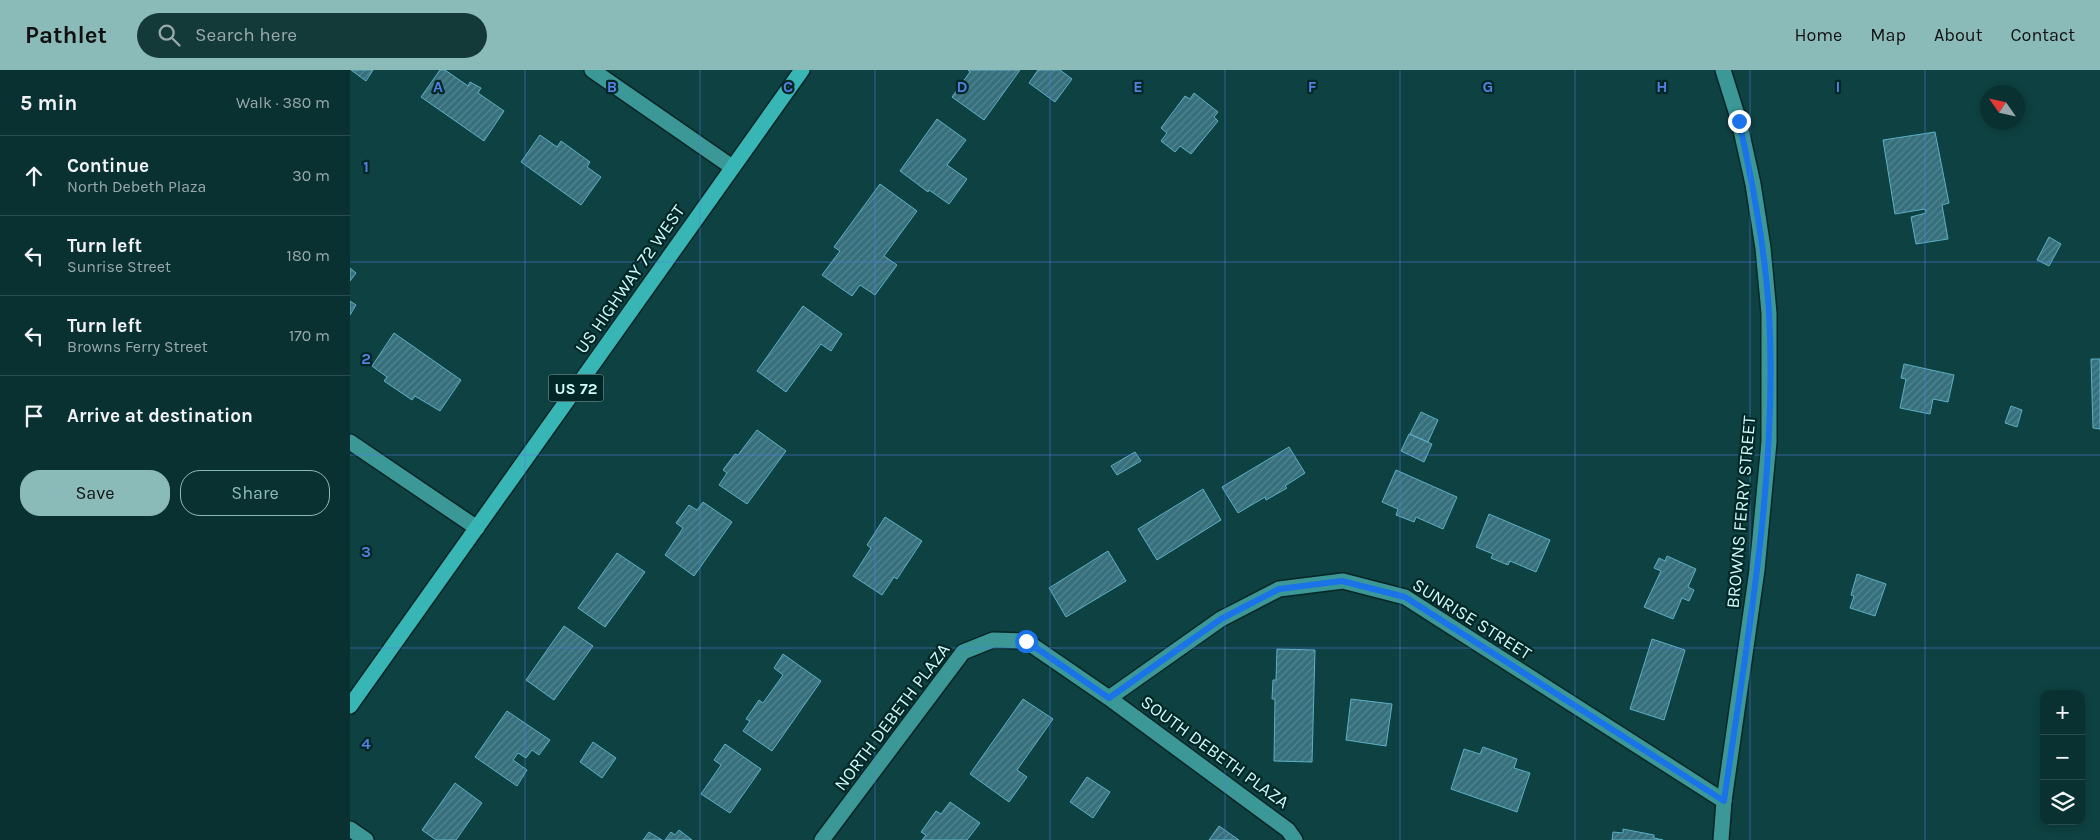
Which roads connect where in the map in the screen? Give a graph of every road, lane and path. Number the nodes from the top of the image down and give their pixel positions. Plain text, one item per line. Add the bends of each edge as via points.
1 (592, 70) edge
2 (802, 70) edge
3 (1723, 70) edge
4 (732, 167) junction
5 (350, 442) edge
6 (477, 528) junction
7 (1109, 698) junction
8 (350, 706) edge
9 (1724, 801) junction
10 (350, 829) edge
11 (366, 840) edge
12 (822, 840) edge
13 (1295, 840) edge
14 (1721, 840) edge

1 - 4 street
2 - 4 highway, US HIGHWAY 72 WEST / US 72
3 - 9 street, BROWNS FERRY STREET via 1751,175 1769,313 1769,442 1757,570
4 - 6 highway, US HIGHWAY 72 WEST / US 72
5 - 6 street
6 - 8 highway, US HIGHWAY 72 WEST / US 72
7 - 9 street, SUNRISE STREET via 1221,619 1279,589 1342,581 1405,597
7 - 12 street, NORTH DEBETH PLAZA via 1026,641 993,640 963,652
7 - 13 street, SOUTH DEBETH PLAZA via 1288,830
9 - 14 street, BROWNS FERRY STREET
10 - 11 street

